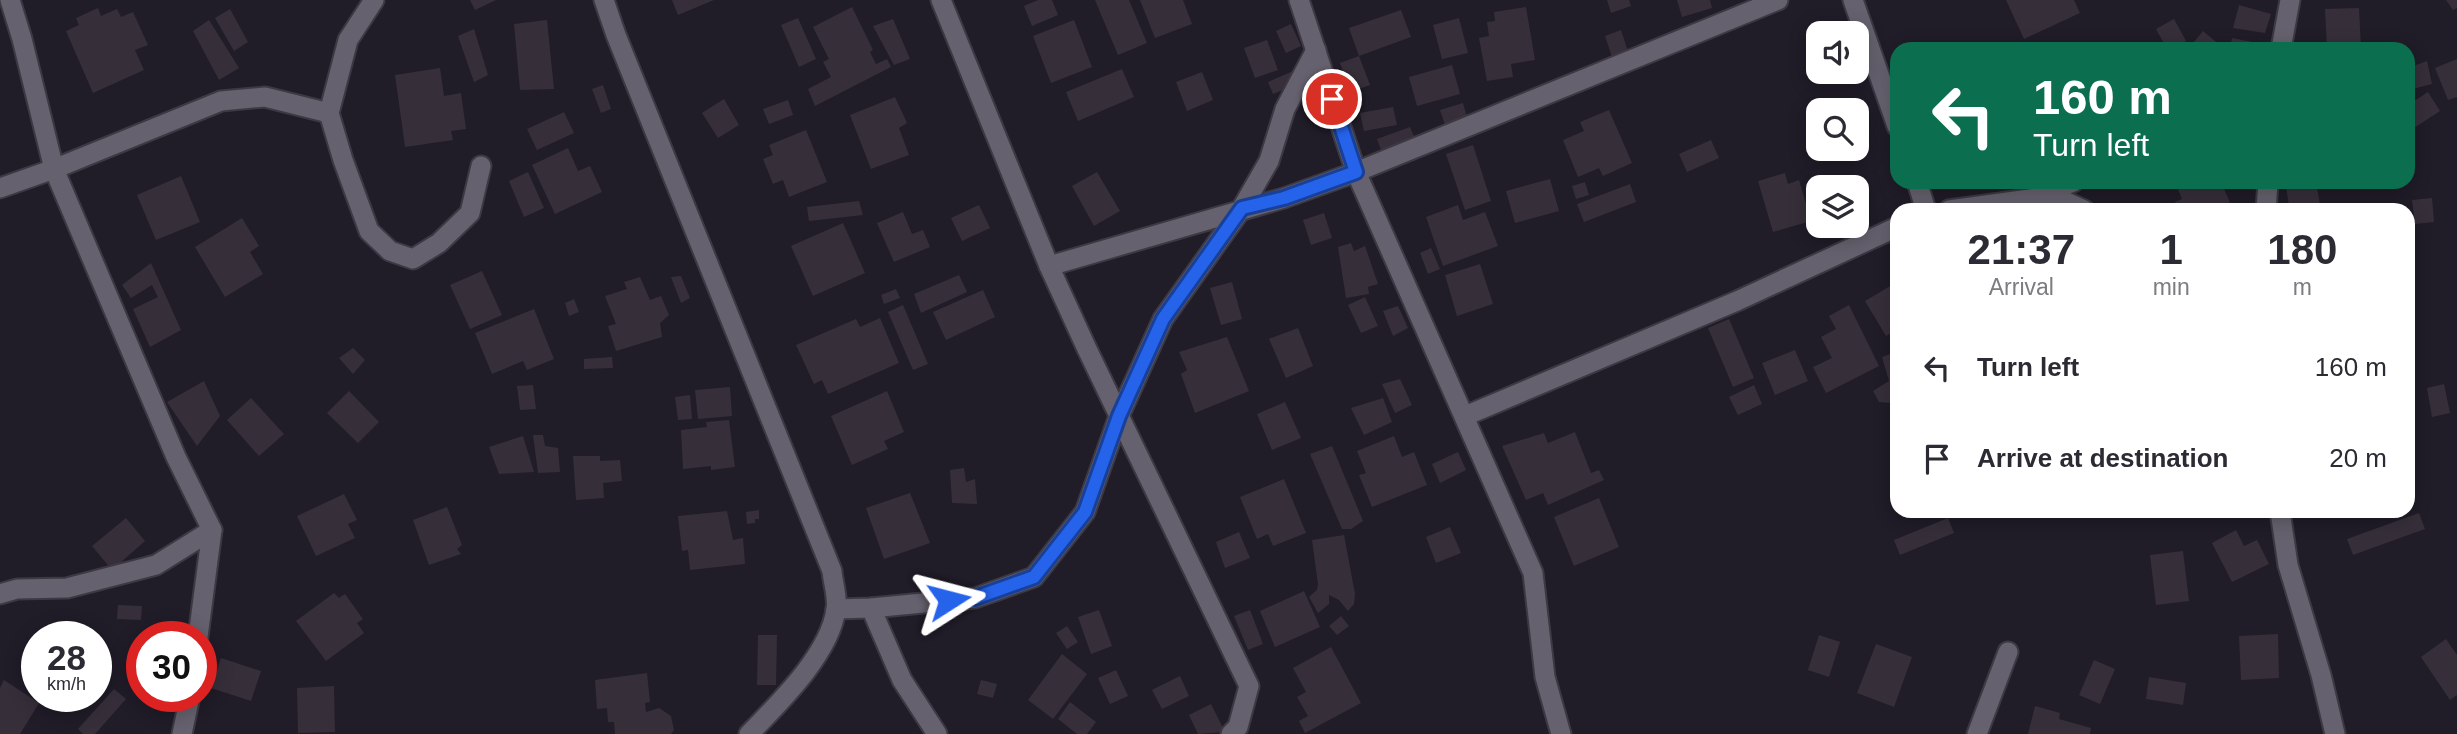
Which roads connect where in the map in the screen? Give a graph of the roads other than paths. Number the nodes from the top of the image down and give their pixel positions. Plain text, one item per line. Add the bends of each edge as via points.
1 (10, 0) edge
2 (374, 0) edge
3 (604, 0) edge
4 (941, 0) edge
5 (1299, 0) edge
6 (1778, 0) edge
7 (1853, 0) edge
8 (2290, 0) edge
9 (2282, 42) edge
10 (1316, 50) junction
11 (1890, 106) edge
12 (329, 113) junction
13 (481, 166) dead end
14 (54, 169) junction
15 (1356, 172) junction
16 (0, 188) edge
17 (2057, 189) edge
18 (2036, 198) junction
19 (2000, 203) edge
20 (2069, 203) edge
21 (1242, 208) junction
22 (1890, 231) edge
23 (1049, 266) junction
24 (1119, 416) junction
25 (1465, 416) junction
26 (2281, 518) edge
27 (212, 530) junction
28 (0, 594) edge
29 (871, 608) junction
30 (836, 609) junction
31 (200, 621) edge
32 (2008, 652) dead end
33 (187, 712) edge
34 (182, 734) edge
35 (749, 734) edge
36 (937, 734) edge
37 (1231, 734) edge
38 (1561, 734) edge
39 (1978, 734) edge
40 (2335, 734) edge

1 - 14 street
2 - 12 street via 348,40
3 - 30 street via 832,571
4 - 23 street
5 - 10 street
6 - 15 street
7 - 11 street
8 - 9 street
10 - 15 street
10 - 21 street via 1285,109 1269,162
12 - 13 street via 369,231 390,251 413,259 439,243 470,213
12 - 14 street via 265,97 221,100
14 - 16 street
14 - 27 street via 176,457
15 - 21 street
15 - 25 street
17 - 18 street
18 - 19 street
18 - 20 street
21 - 23 street
21 - 24 street via 1163,319
22 - 25 street
23 - 24 street
24 - 29 street via 1085,512 1034,577 975,598
24 - 37 street via 1249,686 1238,727
25 - 38 street via 1533,573 1545,677
26 - 40 street via 2288,565
27 - 28 street via 156,565 68,588
27 - 31 street
29 - 30 street
29 - 36 street via 901,680
30 - 35 street via 824,644 794,688
32 - 39 street
33 - 34 street

